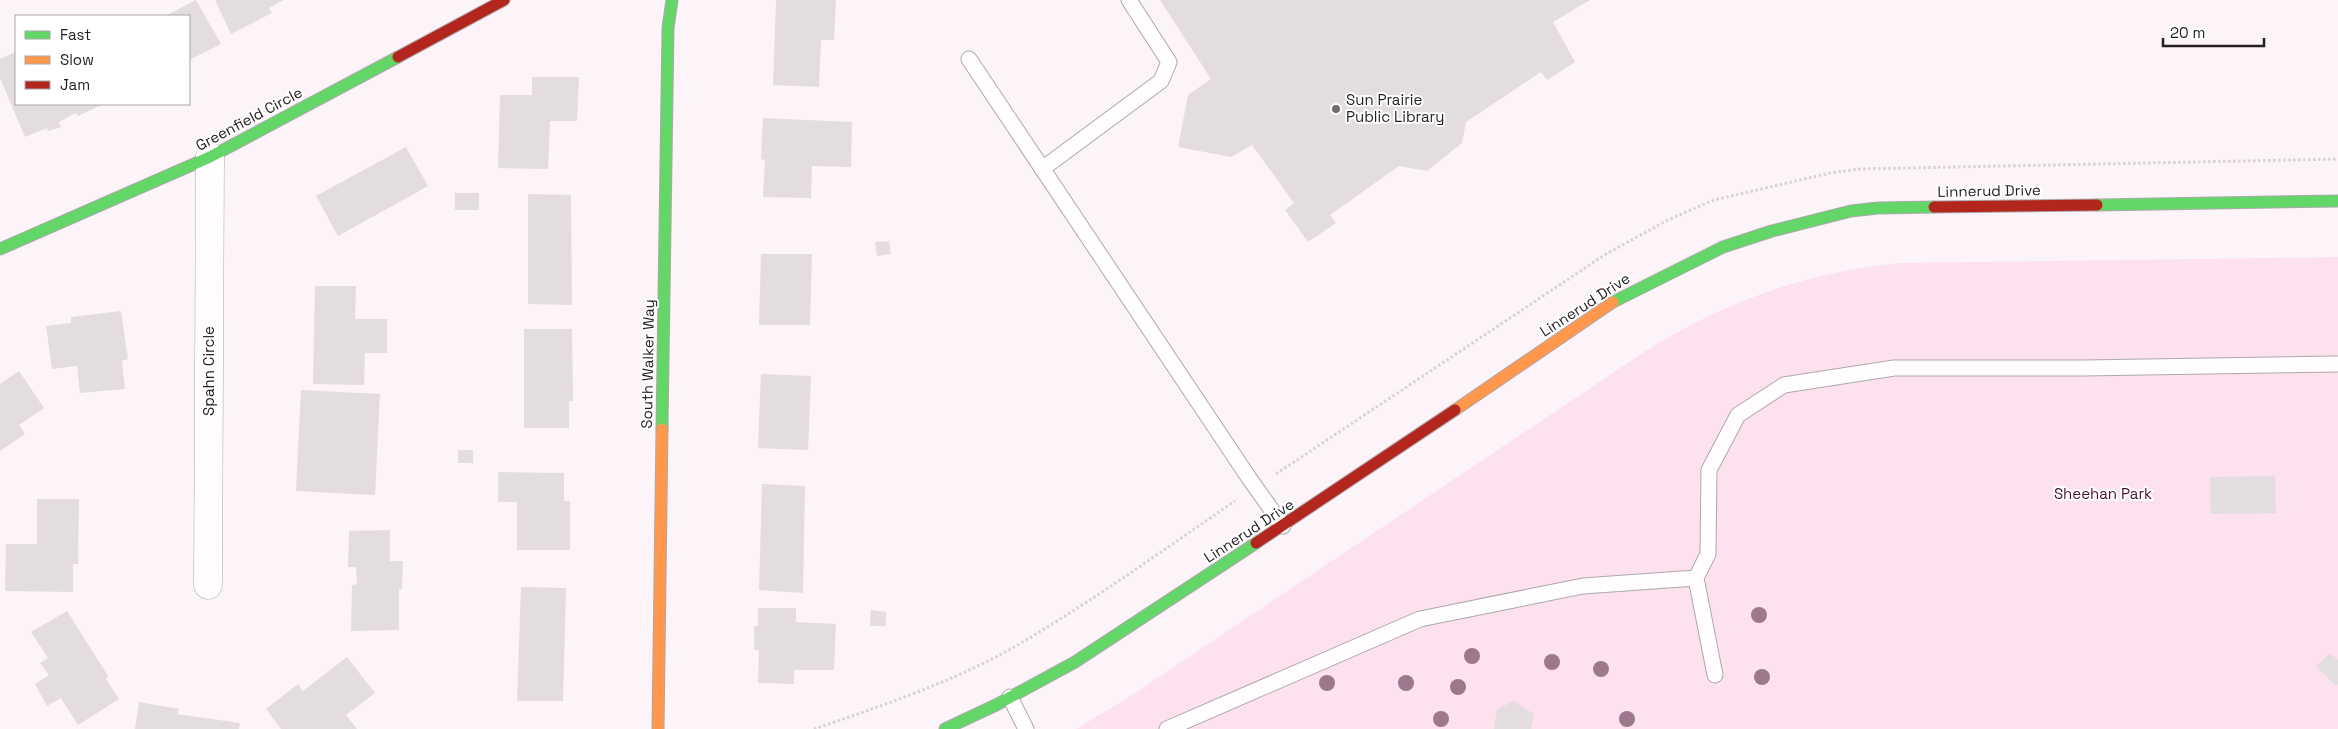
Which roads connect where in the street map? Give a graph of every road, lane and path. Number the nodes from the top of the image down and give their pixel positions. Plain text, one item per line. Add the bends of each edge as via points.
1 (504, 0) edge
2 (672, 0) edge
3 (1129, 0) edge
4 (969, 59) dead end
5 (210, 157) junction
6 (1042, 168) junction
7 (2338, 201) edge
8 (0, 249) edge
9 (2338, 364) edge
10 (1284, 526) junction
11 (1696, 578) junction
12 (208, 585) dead end
13 (1715, 675) dead end
14 (1010, 697) junction
15 (658, 729) edge
16 (945, 729) edge
17 (1026, 729) edge
18 (1167, 729) edge

1 - 5 street, Greenfield Circle
2 - 15 street, South Walker Way via 668,28
3 - 6 lane via 1169,62 1161,81
4 - 6 lane
5 - 8 street, Greenfield Circle
5 - 12 street, Spahn Circle
6 - 10 lane via 1243,470
7 - 10 street, Linnerud Drive via 1878,208 1851,211 1772,230 1723,247 1622,297
9 - 11 lane via 1894,368 1784,385 1738,415 1709,470 1708,554
10 - 14 street, Linnerud Drive via 1074,662
11 - 13 lane
11 - 18 lane via 1583,586 1420,618
14 - 16 street, Linnerud Drive
14 - 17 lane

